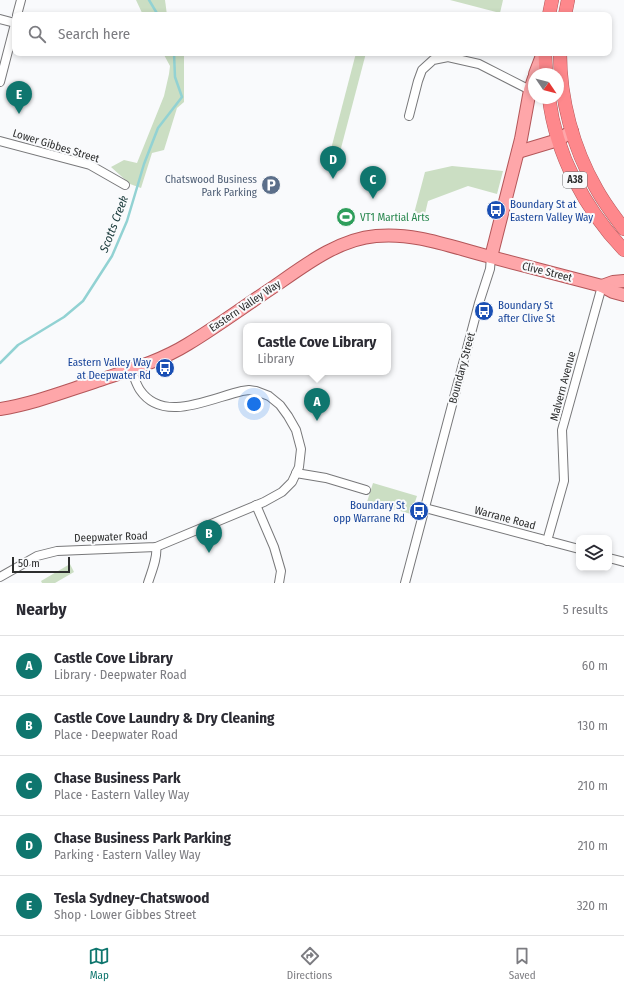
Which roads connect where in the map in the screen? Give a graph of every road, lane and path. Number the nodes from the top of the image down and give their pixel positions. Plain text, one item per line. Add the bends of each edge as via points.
1 (21, 0) edge
2 (552, 0) edge
3 (568, 0) edge
4 (18, 12) edge
5 (550, 12) edge
6 (566, 12) edge
7 (0, 19) edge
8 (12, 23) edge
9 (12, 36) edge
10 (543, 56) edge
11 (544, 56) edge
12 (560, 56) edge
13 (538, 68) edge
14 (545, 68) edge
15 (0, 82) edge
16 (528, 89) edge
17 (528, 102) edge
18 (550, 104) edge
19 (409, 116) dead end
20 (572, 131) junction
21 (558, 140) junction
22 (0, 141) edge
23 (518, 152) junction
24 (125, 185) dead end
25 (624, 229) edge
26 (624, 250) edge
27 (491, 257) junction
28 (624, 281) edge
29 (602, 286) junction
30 (624, 295) edge
31 (132, 370) junction
32 (0, 409) edge
33 (296, 473) junction
34 (366, 490) dead end
35 (256, 505) junction
36 (425, 508) junction
37 (547, 541) junction
38 (156, 547) junction
39 (576, 549) edge
40 (612, 559) edge
41 (624, 562) edge
42 (0, 576) edge
43 (148, 583) edge
44 (279, 583) edge
45 (405, 583) edge

1 - 4 street
2 - 5 highway
3 - 6 highway
7 - 8 street
9 - 15 street
10 - 13 main road
11 - 14 highway
12 - 20 highway, A38
16 - 19 street via 479,64 448,57 432,60 422,70
17 - 23 main road, Boundary Street
18 - 21 highway, A38
20 - 21 main road
20 - 25 highway, A38 via 595,187
21 - 23 main road
21 - 26 highway, A38 via 581,193
22 - 24 street, Lower Gibbes Street via 90,165
23 - 27 main road, Boundary Street
27 - 29 main road, Clive Street
27 - 31 main road, Eastern Valley Way via 421,238 389,235 359,239 307,264 187,344 160,359
27 - 36 street, Boundary Street via 490,269
28 - 29 main road, Clive Street
29 - 30 main road, Clive Street
29 - 37 street, Malvern Avenue via 562,430 564,481
31 - 32 main road, Eastern Valley Way
31 - 33 street, Deepwater Road via 146,396 163,406 191,405 249,390 269,396 280,405 296,430 301,449
33 - 34 street via 326,478
33 - 35 street, Deepwater Road via 292,482 282,492
35 - 38 street, Deepwater Road
35 - 44 street via 274,547 281,571
36 - 37 street, Warrane Road
36 - 45 street, Boundary Street
37 - 39 street, Warrane Road
38 - 42 street, Deepwater Road via 57,551 37,556
38 - 43 street
40 - 41 street

